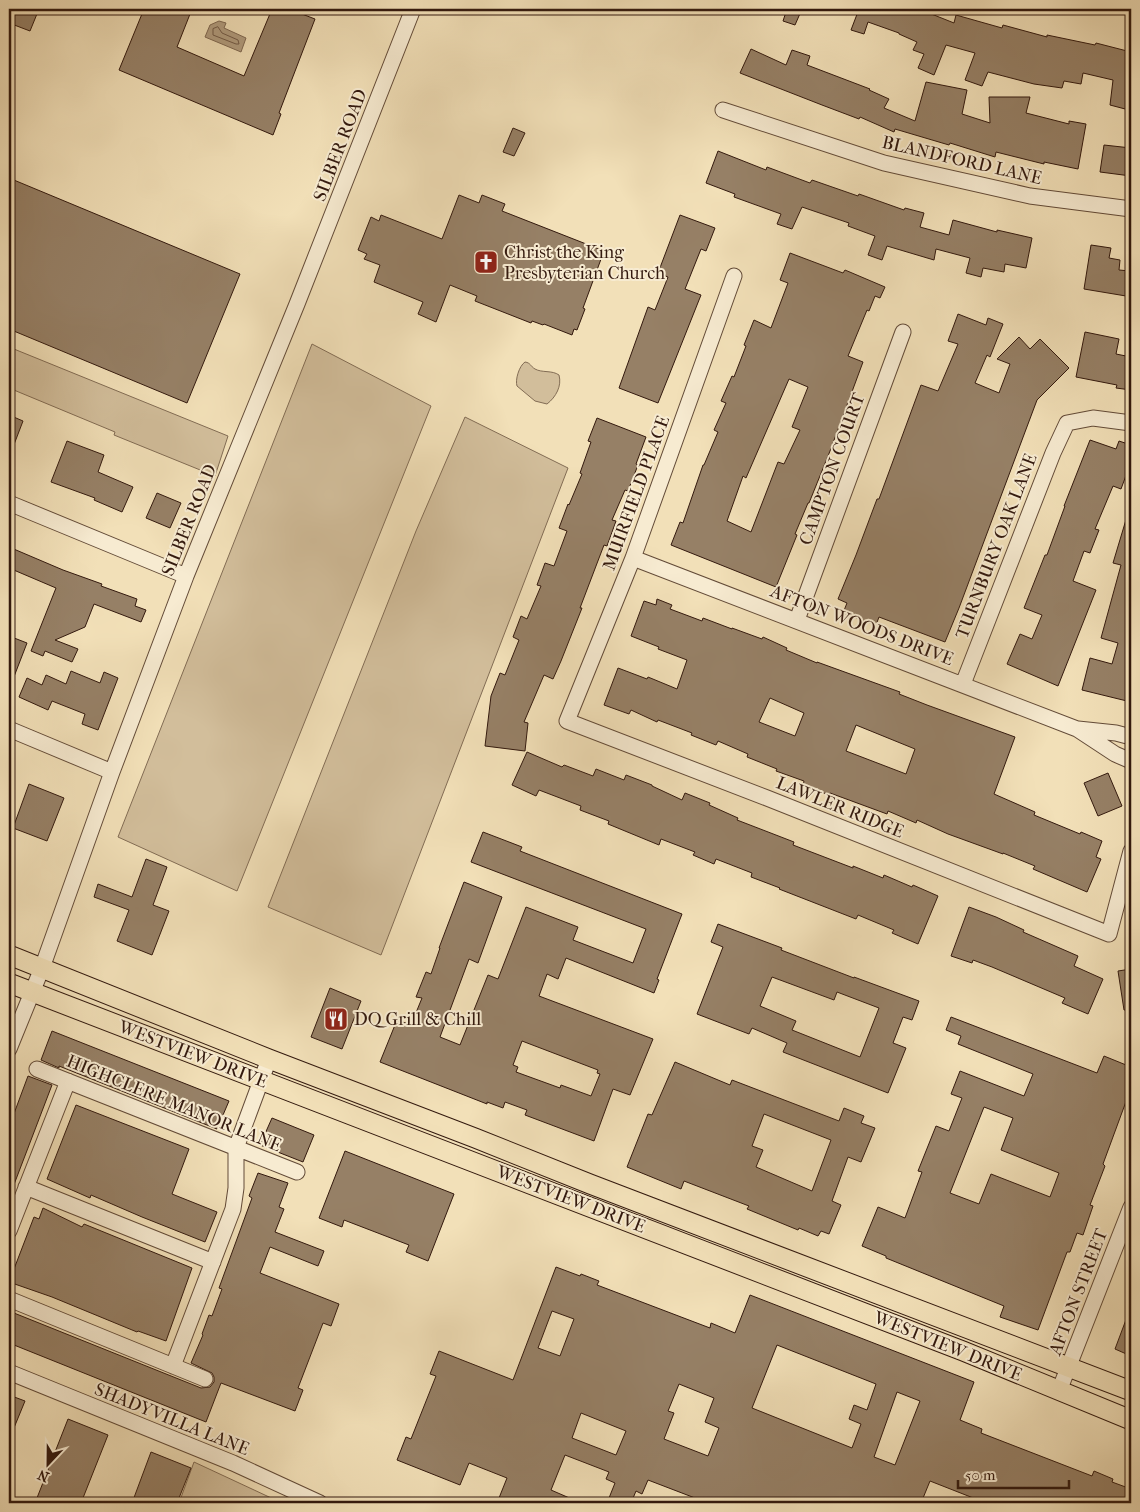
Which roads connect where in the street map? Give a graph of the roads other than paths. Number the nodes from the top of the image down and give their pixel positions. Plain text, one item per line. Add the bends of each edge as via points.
1 (413, 9) edge
2 (723, 110) dead end
3 (1131, 209) edge
4 (734, 276) dead end
5 (903, 332) dead end
6 (1131, 423) edge
7 (9, 503) edge
8 (633, 558) junction
9 (186, 576) junction
10 (797, 620) junction
11 (963, 684) junction
12 (567, 721) joint
13 (1077, 729) junction
14 (9, 730) edge
15 (1131, 737) edge
16 (1131, 761) edge
17 (112, 772) junction
18 (1131, 851) edge
19 (9, 955) edge
20 (42, 968) junction
21 (9, 983) edge
22 (32, 993) junction
23 (9, 1049) edge
24 (269, 1059) junction
25 (37, 1069) dead end
26 (262, 1080) junction
27 (68, 1081) junction
28 (236, 1148) junction
29 (297, 1172) dead end
30 (590, 1184) junction
31 (26, 1187) junction
32 (582, 1204) junction
33 (1131, 1207) edge
34 (9, 1231) edge
35 (213, 1262) junction
36 (9, 1299) edge
37 (173, 1366) junction
38 (1069, 1366) junction
39 (9, 1372) edge
40 (205, 1379) dead end
41 (1059, 1391) junction
42 (1131, 1391) edge
43 (1131, 1420) edge
44 (320, 1503) edge

1 - 9 street, SILBER ROAD
2 - 3 street, BLANDFORD LANE via 884,163 1030,196
4 - 8 street, MUIRFIELD PLACE
5 - 10 street, CAMPTON COURT
6 - 11 street, TURNBURY OAK LANE via 1093,418 1067,423
7 - 9 street
8 - 10 street, AFTON WOODS DRIVE
8 - 12 street, MUIRFIELD PLACE
9 - 17 street, SILBER ROAD
10 - 11 street, AFTON WOODS DRIVE
11 - 13 street, AFTON WOODS DRIVE
12 - 18 street, LAWLER RIDGE via 1109,934
13 - 15 street, AFTON WOODS DRIVE
13 - 16 street, AFTON WOODS DRIVE
14 - 17 street
17 - 20 street, SILBER ROAD
19 - 20 main road, WESTVIEW DRIVE
20 - 22 street, SILBER ROAD
20 - 24 main road, WESTVIEW DRIVE
21 - 22 main road, WESTVIEW DRIVE
22 - 23 street, SILBER ROAD
22 - 26 main road, WESTVIEW DRIVE
24 - 26 street
24 - 30 main road, WESTVIEW DRIVE
25 - 27 street, HIGHCLERE MANOR LANE
26 - 28 street
26 - 32 main road, WESTVIEW DRIVE
27 - 28 street, HIGHCLERE MANOR LANE
27 - 31 street
28 - 29 street, HIGHCLERE MANOR LANE
28 - 35 street via 234,1208
30 - 32 main road
30 - 38 main road, WESTVIEW DRIVE
31 - 34 street
31 - 35 street
32 - 41 main road, WESTVIEW DRIVE
33 - 38 street, AFTON STREET
35 - 37 street
36 - 37 street
37 - 40 street
38 - 41 street, AFTON STREET
38 - 42 main road, WESTVIEW DRIVE
39 - 44 street, SHADYVILLA LANE via 233,1463
41 - 43 main road, WESTVIEW DRIVE

